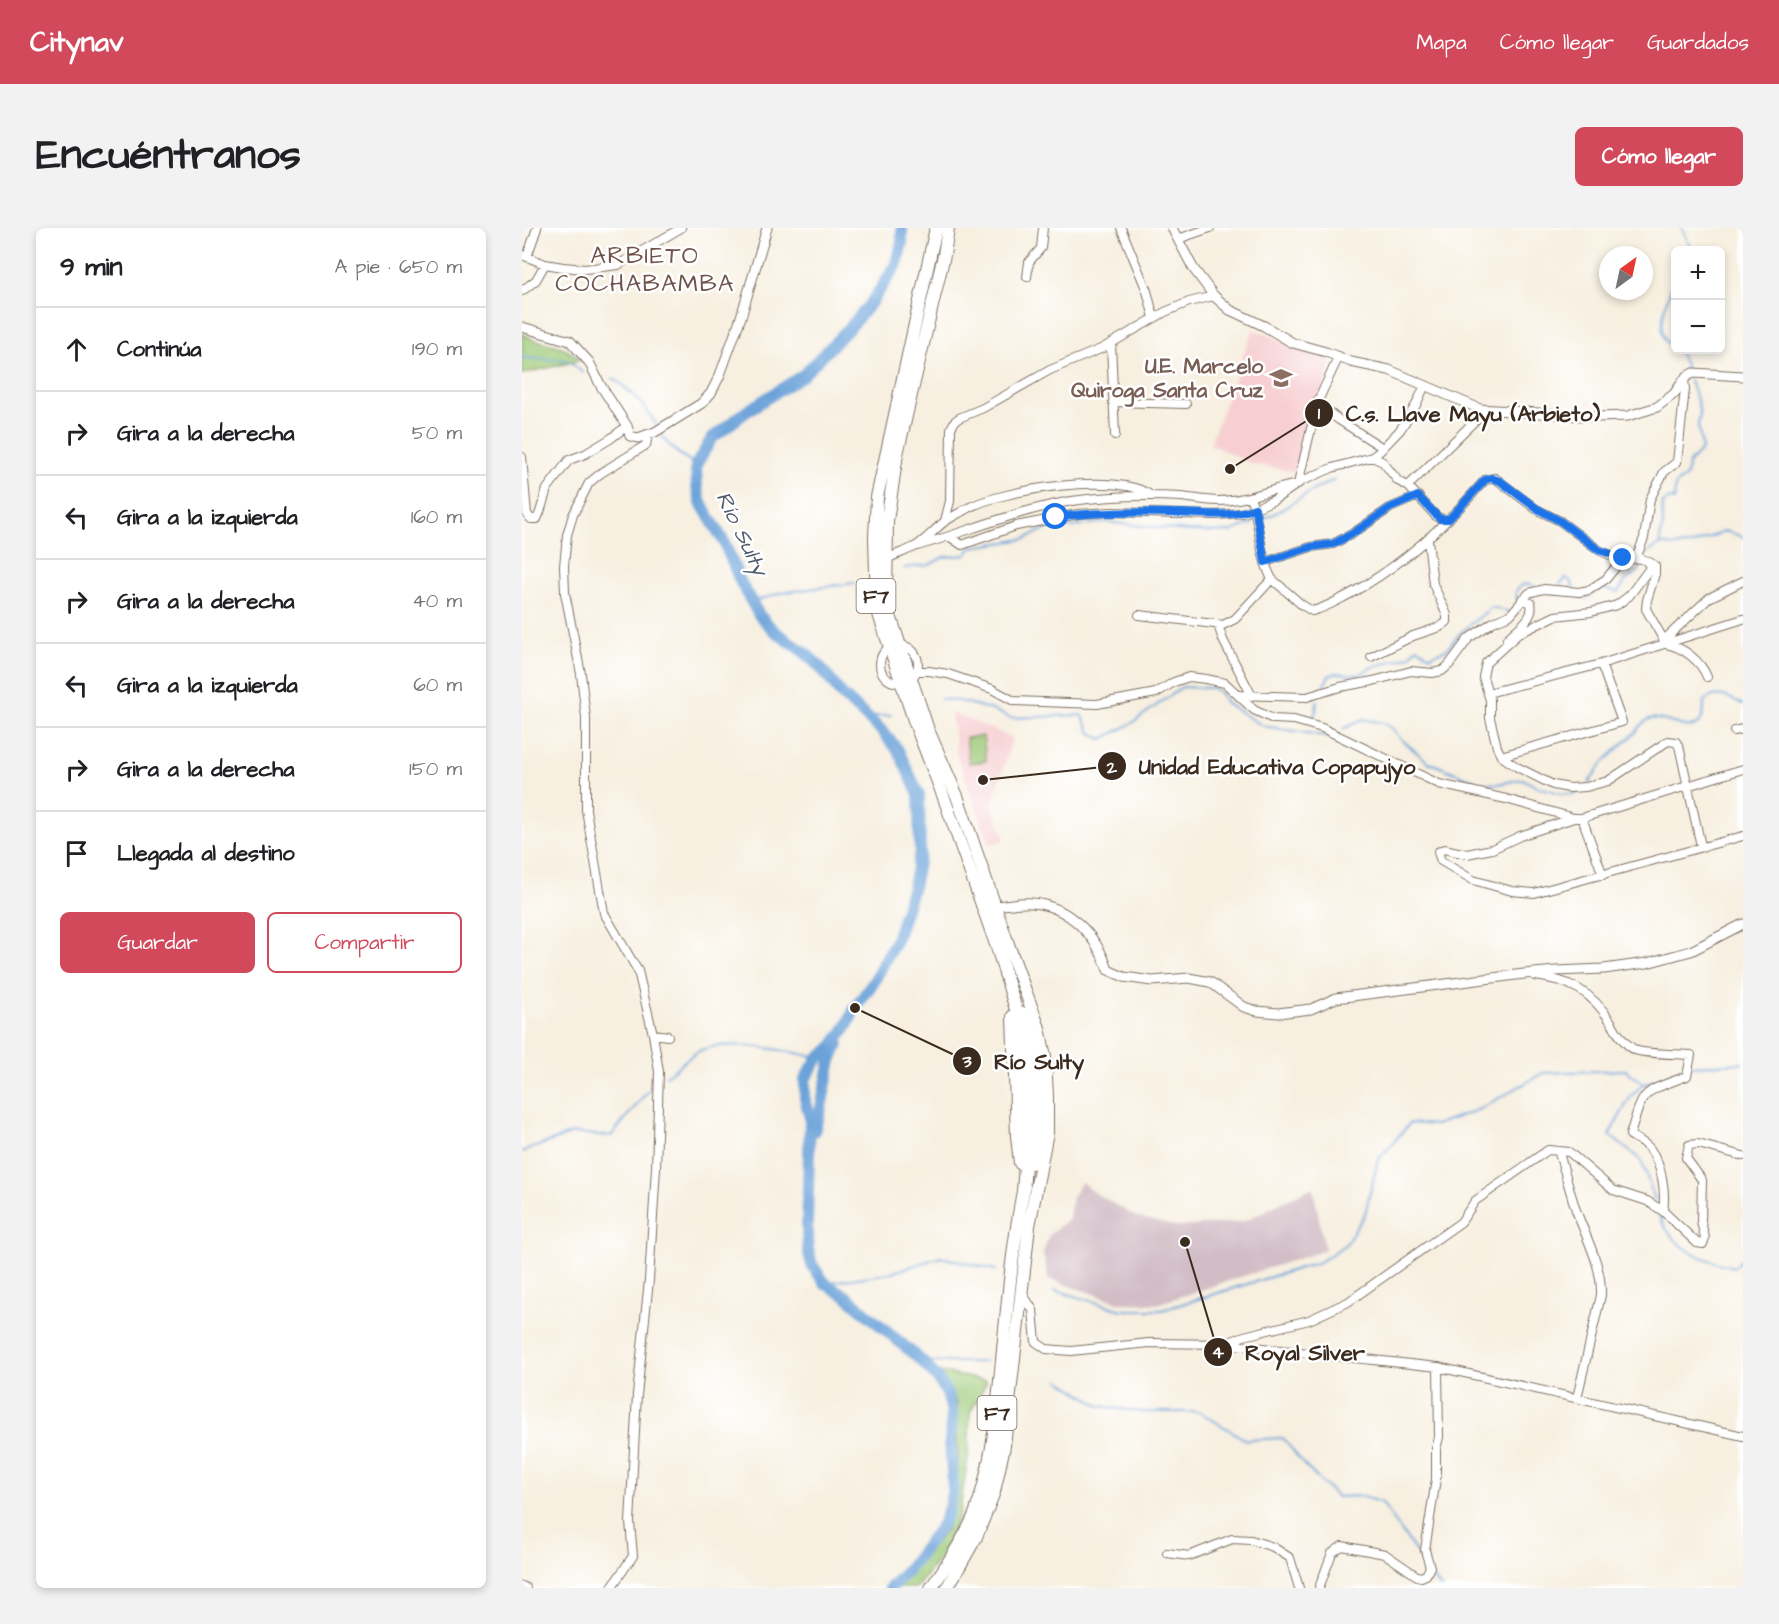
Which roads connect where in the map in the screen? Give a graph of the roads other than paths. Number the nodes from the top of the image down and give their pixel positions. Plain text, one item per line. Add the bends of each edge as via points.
1 (537, 228) edge
2 (681, 228) edge
3 (767, 228) edge
4 (936, 228) edge
5 (948, 228) edge
6 (1043, 228) edge
7 (1121, 228) edge
8 (1172, 228) edge
9 (1210, 228) edge
10 (1178, 239) junction
11 (525, 256) edge
12 (545, 264) junction
13 (1027, 277) dead end
14 (522, 291) edge
15 (1214, 296) junction
16 (1154, 318) junction
17 (522, 327) edge
18 (1110, 344) junction
19 (1339, 356) junction
20 (1743, 376) edge
21 (1684, 380) junction
22 (1425, 385) junction
23 (1113, 402) junction
24 (1317, 403) junction
25 (1186, 404) dead end
26 (1486, 410) junction
27 (627, 426) junction
28 (654, 432) junction
29 (1115, 435) dead end
30 (1383, 448) junction
31 (522, 457) edge
32 (1372, 457) junction
33 (1298, 484) junction
34 (1408, 486) junction
35 (1151, 496) junction
36 (1418, 496) junction
37 (1250, 497) junction
38 (1255, 508) junction
39 (1449, 519) junction
40 (945, 521) junction
41 (950, 537) junction
42 (1428, 540) junction
43 (914, 547) junction
44 (1623, 558) junction
45 (887, 559) junction
46 (1634, 559) junction
47 (1647, 561) junction
48 (1265, 562) junction
49 (1272, 579) junction
50 (1743, 581) edge
51 (1522, 599) junction
52 (1139, 615) dead end
53 (1743, 619) edge
54 (1218, 626) junction
55 (888, 629) junction
56 (1665, 642) junction
57 (895, 650) junction
58 (1500, 650) junction
59 (1371, 657) dead end
60 (1601, 664) junction
61 (1707, 677) dead end
62 (904, 678) junction
63 (1488, 693) junction
64 (1238, 695) junction
65 (1252, 696) junction
66 (912, 700) junction
67 (1743, 729) edge
68 (1734, 731) dead end
69 (1501, 756) junction
70 (1743, 769) edge
71 (1687, 786) junction
72 (1578, 818) junction
73 (1743, 836) edge
74 (1701, 846) junction
75 (1603, 875) junction
76 (995, 906) junction
77 (1743, 924) edge
78 (1524, 974) junction
79 (653, 1034) junction
80 (668, 1036) dead end
81 (1558, 1151) junction
82 (1743, 1156) edge
83 (1663, 1211) junction
84 (1022, 1293) junction
85 (1225, 1344) junction
86 (1438, 1367) junction
87 (1578, 1398) junction
88 (1743, 1436) edge
89 (1167, 1553) dead end
90 (522, 1586) edge
91 (526, 1588) edge
92 (611, 1588) edge
93 (931, 1588) edge
94 (947, 1588) edge
95 (1299, 1588) edge
96 (1319, 1588) edge

1 - 11 street
2 - 12 street via 618,265 585,269
3 - 28 street via 752,284 711,393 702,403
4 - 55 highway, F7 via 877,497 877,608
5 - 45 highway, F7 via 897,454 887,521
6 - 13 street via 1041,248 1029,262
7 - 16 street
8 - 10 street
9 - 10 street
10 - 15 street
11 - 12 street
12 - 14 street via 536,280
15 - 16 street
15 - 19 street via 1230,310 1284,339
16 - 18 street
17 - 27 street via 570,341 589,362
18 - 23 street
18 - 40 street via 1050,370 955,421 951,428 950,501
19 - 22 street
19 - 24 street
20 - 21 street via 1694,373
21 - 26 street via 1674,394 1656,407 1628,416
21 - 46 street via 1677,462 1664,472 1650,499 1644,538
22 - 26 street
22 - 30 street via 1400,430
23 - 25 street
23 - 29 street
24 - 30 street
24 - 33 street
26 - 34 street
27 - 28 street via 630,436 638,438
27 - 31 street via 594,449 568,459 547,489 537,519 527,514
28 - 79 street via 646,445 590,483 567,535 564,566 586,718 586,810 604,913 638,971
30 - 32 street
32 - 33 street via 1332,468
32 - 34 street via 1383,462 1398,481
33 - 37 street
33 - 38 street
34 - 36 street
35 - 37 street via 1215,501
35 - 40 street via 1142,489 1112,486 1039,488 977,504
35 - 41 street via 1101,498 1034,508
36 - 39 street via 1440,519
36 - 48 street via 1390,508 1333,544
37 - 38 street
38 - 41 street via 1216,515 1078,514 1016,526 962,544
38 - 48 street
39 - 42 street
39 - 44 street via 1485,480 1495,478 1599,550
40 - 43 street
41 - 43 street
42 - 49 street via 1384,574 1318,609 1307,609
42 - 59 street via 1433,584 1447,622
43 - 45 street
44 - 46 street
44 - 51 street via 1606,579 1589,590 1544,589
45 - 55 highway, F7
46 - 47 street
47 - 56 street via 1656,570 1646,609
47 - 58 street via 1650,568 1623,602 1591,612 1555,616 1518,634
48 - 49 street
49 - 54 street via 1235,619
50 - 56 street via 1710,598
51 - 58 street via 1531,603 1532,613
51 - 65 street via 1510,615 1469,638 1442,671 1411,671 1307,697
52 - 54 street
53 - 56 street
54 - 65 street
55 - 57 highway, F7
55 - 57 highway
56 - 60 street
56 - 61 street via 1695,659
57 - 62 highway, F7
57 - 62 street via 882,670
58 - 63 street via 1483,670
60 - 63 street
60 - 69 street via 1622,722
62 - 64 street via 929,671 948,674 1014,700 1097,704 1156,693 1189,678 1225,683
62 - 66 highway, F7
62 - 66 highway
63 - 69 street
64 - 65 street
64 - 72 street via 1254,710 1273,719 1322,728 1439,784
66 - 76 highway, F7 via 957,796
66 - 93 highway, F7 via 1023,1033 1027,1136 988,1473 974,1515
67 - 68 street
69 - 71 street via 1553,785 1586,787 1608,781 1672,741 1679,746
70 - 71 street
71 - 72 street
71 - 74 street
72 - 75 street
72 - 75 street via 1492,849 1467,854 1444,849 1437,852 1441,861 1473,880 1512,891 1533,893
73 - 74 street
74 - 75 street
76 - 78 street via 1032,903 1057,908 1086,930 1108,970 1152,981 1190,978 1210,982 1244,1007 1257,1011 1311,1010 1336,998
76 - 84 highway, F7 via 1039,1028 1045,1057 1047,1132 1029,1226
77 - 78 street via 1691,951 1647,963
78 - 83 street via 1546,977 1584,991 1600,1005 1618,1035 1636,1051 1691,1055 1687,1076 1647,1091 1630,1135 1650,1148 1659,1168 1665,1197
79 - 80 street
79 - 92 street via 659,1072 656,1168 637,1395 630,1522 633,1556
81 - 83 street via 1569,1152 1613,1190 1647,1201
81 - 85 street via 1548,1150 1475,1201 1461,1222 1348,1302 1309,1320
81 - 87 street via 1602,1278
82 - 83 street via 1689,1145 1686,1158 1702,1180 1703,1244 1697,1243
84 - 85 street via 1033,1310 1036,1342 1046,1349 1071,1351 1149,1343
84 - 94 highway, F7 via 1004,1446 994,1492 976,1537
85 - 86 street
86 - 87 street
86 - 96 street via 1439,1437 1425,1551 1428,1572 1417,1576 1385,1554 1342,1546 1332,1553
87 - 88 street
89 - 95 street via 1189,1556 1232,1539 1251,1540 1290,1558
90 - 91 street

